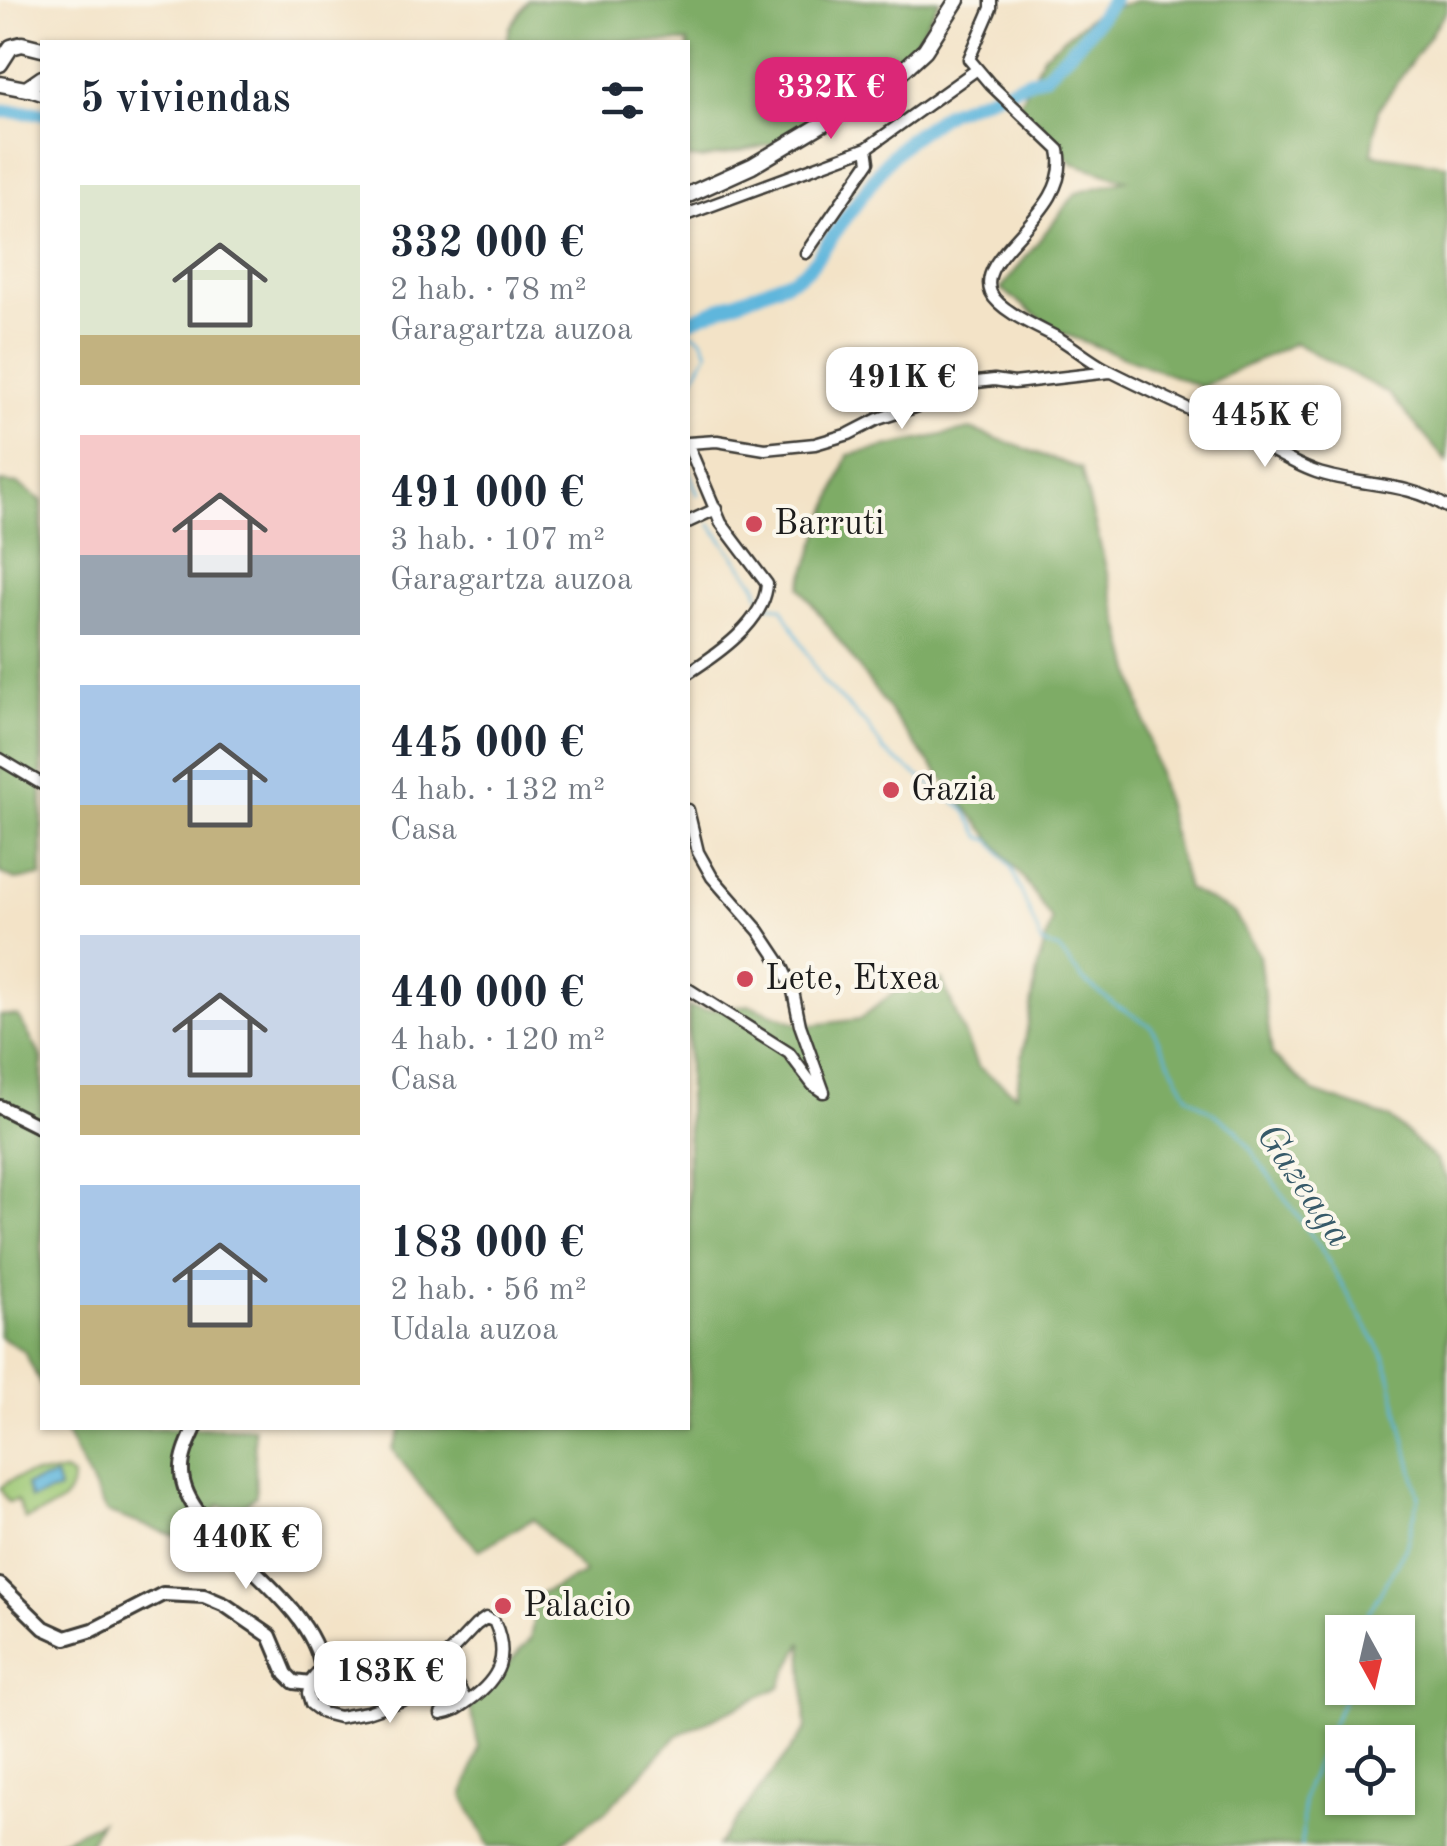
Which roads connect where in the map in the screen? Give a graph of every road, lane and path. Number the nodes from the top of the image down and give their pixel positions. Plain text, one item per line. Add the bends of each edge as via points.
1 (957, 0) edge
2 (991, 0) edge
3 (40, 50) edge
4 (0, 64) edge
5 (976, 70) junction
6 (40, 81) edge
7 (10, 86) edge
8 (40, 94) edge
9 (867, 148) junction
10 (690, 193) edge
11 (690, 213) edge
12 (806, 253) dead end
13 (1112, 372) junction
14 (690, 444) edge
15 (690, 449) edge
16 (1447, 507) edge
17 (716, 509) junction
18 (690, 521) edge
19 (690, 672) edge
20 (0, 758) edge
21 (40, 783) edge
22 (690, 818) edge
23 (690, 990) edge
24 (0, 1106) edge
25 (40, 1127) edge
26 (194, 1430) edge
27 (0, 1584) edge
28 (421, 1681) junction
29 (310, 1684) junction
30 (468, 1702) junction
31 (441, 1714) dead end

1 - 10 main road via 925,50 886,86 752,166
2 - 5 street via 971,48
3 - 4 main road via 11,47
4 - 7 main road
5 - 9 street
5 - 13 street via 1059,150 1062,165 1052,196 996,263 988,280 992,296
6 - 7 main road
7 - 8 street
9 - 11 street
9 - 12 street via 868,162
13 - 14 street via 968,384 815,444 765,449 717,440
13 - 16 street via 1316,472 1430,496
15 - 17 street
17 - 18 street
17 - 19 street via 767,584 766,593 750,621
20 - 21 street
22 - 23 street via 712,877 759,931 787,978 824,1092 789,1054
24 - 25 street
26 - 29 street via 182,1470 190,1500 302,1620 322,1668
27 - 29 street via 44,1628 66,1638 163,1594 204,1596 270,1636 286,1674
28 - 29 street via 406,1699 339,1717 311,1704
28 - 30 street via 456,1683
28 - 30 street via 476,1625 491,1619 502,1643 501,1666
30 - 31 street

